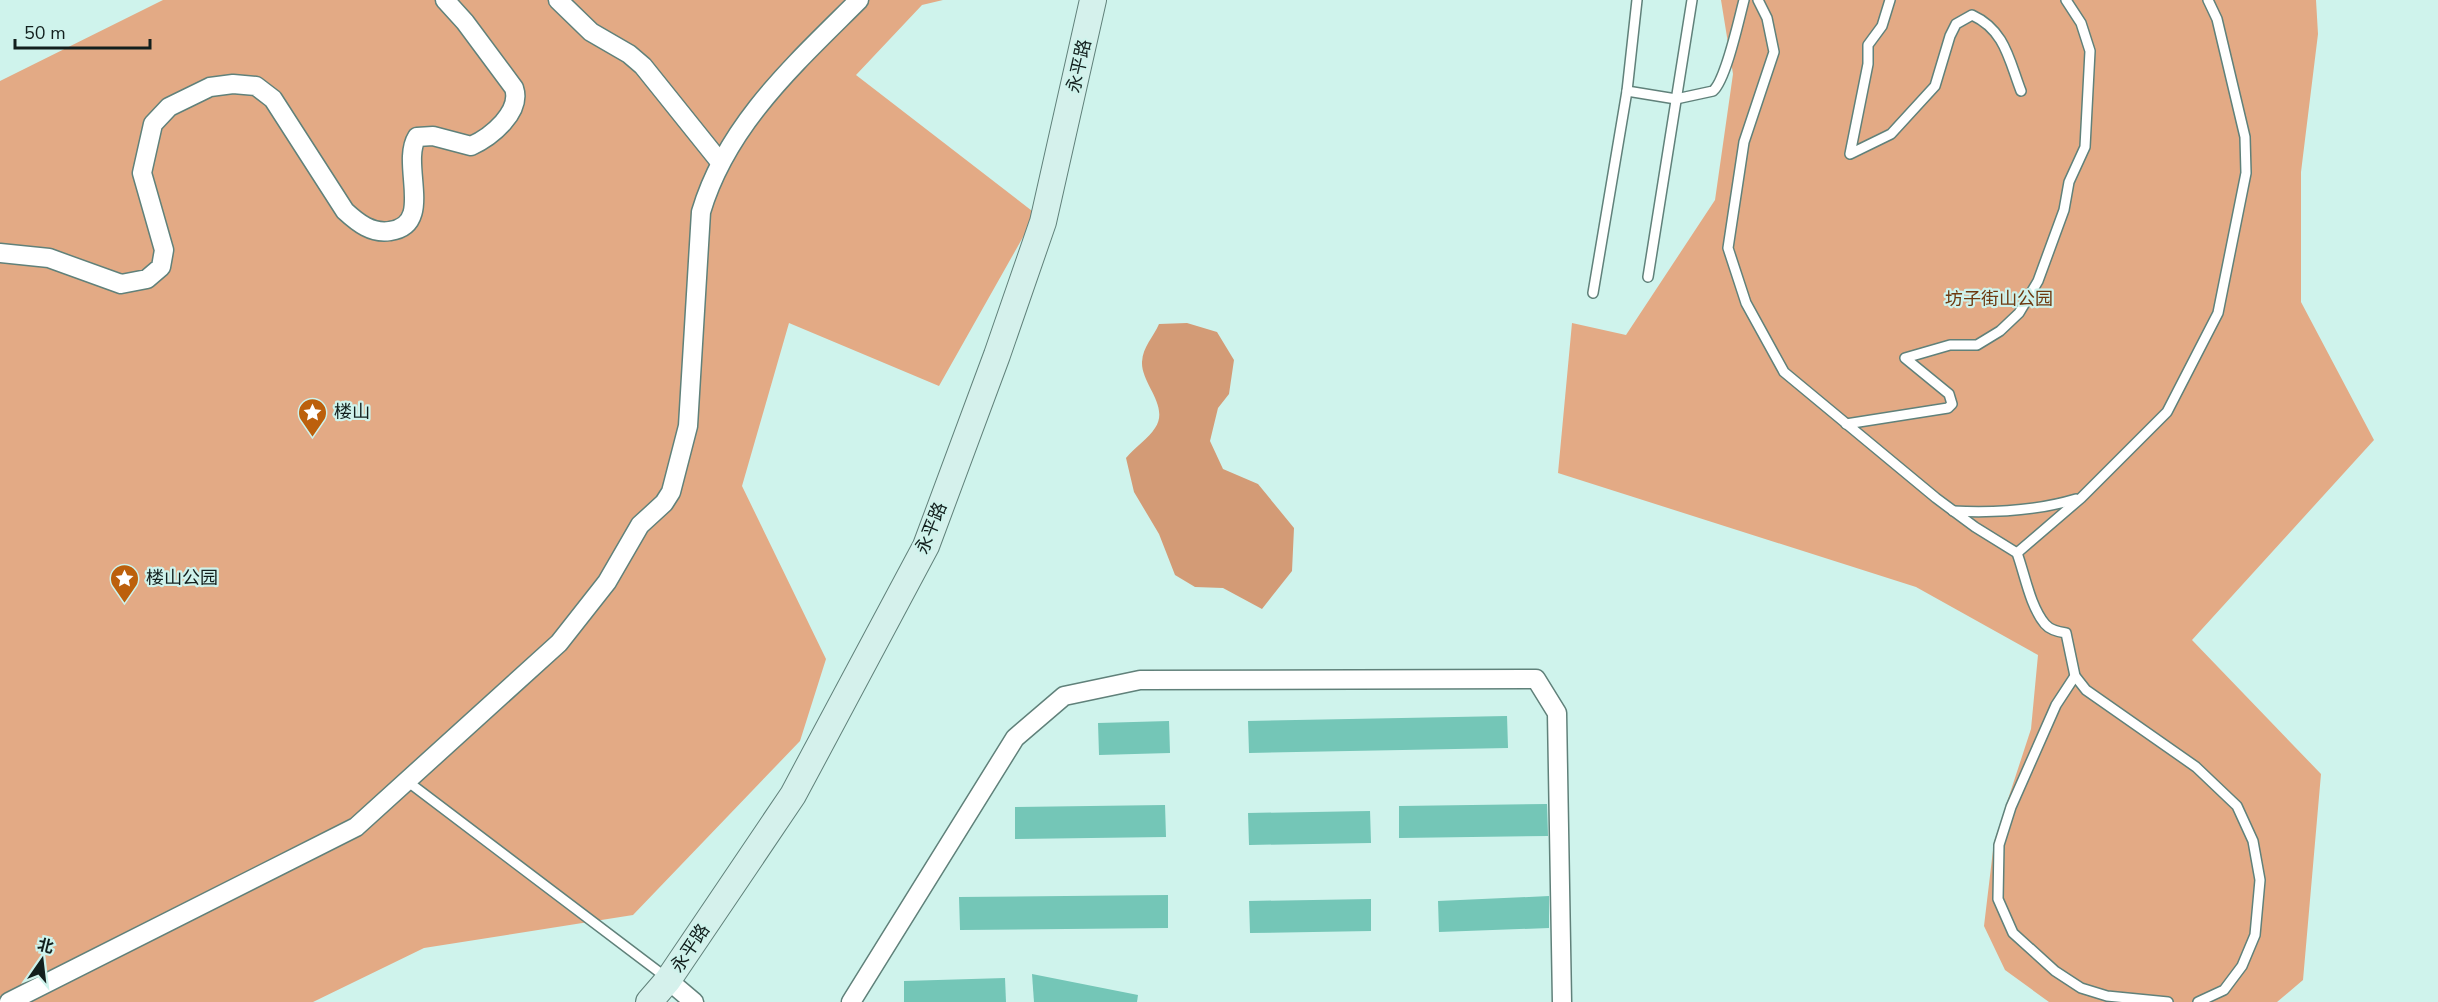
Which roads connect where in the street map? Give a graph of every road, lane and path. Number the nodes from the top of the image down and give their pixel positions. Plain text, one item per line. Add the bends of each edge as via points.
1 (445, 0) edge
2 (558, 0) edge
3 (859, 0) edge
4 (1093, 0) edge
5 (1111, 0) edge
6 (1637, 0) edge
7 (1692, 0) edge
8 (1744, 0) edge
9 (1758, 0) edge
10 (1890, 0) edge
11 (2066, 0) edge
12 (2208, 0) edge
13 (1627, 91) junction
14 (2021, 91) dead end
15 (1676, 99) junction
16 (720, 162) junction
17 (0, 254) edge
18 (1648, 277) dead end
19 (1593, 293) dead end
20 (1846, 424) junction
21 (2081, 498) junction
22 (1953, 511) junction
23 (2017, 553) junction
24 (2075, 676) junction
25 (407, 781) junction
26 (679, 994) edge
27 (9, 1002) edge
28 (649, 1002) edge
29 (851, 1002) edge
30 (1562, 1002) edge
31 (2168, 1002) edge
32 (2198, 1002) edge

1 - 17 street via 514,88 516,96 513,108 496,130 471,146 433,136 417,137 413,150 412,219 400,230 382,233 359,225 345,211 273,99 256,86 233,84 210,87 169,107 153,124 142,173 164,250 161,267 147,279 121,284 49,258
2 - 16 street via 591,32 643,66
3 - 16 street via 771,88
4 - 26 main road, 永平路 via 1043,222 926,546 793,795
5 - 26 main road, 永平路 via 1057,227 940,552 806,802
6 - 13 lane
7 - 15 lane
8 - 15 lane via 1718,87 1701,95
9 - 20 lane via 1767,18 1774,52 1744,142 1728,248 1746,303 1784,372
10 - 14 lane via 1882,26 1868,45 1868,64 1850,154 1891,134 1935,86 1956,24 1972,15 2000,36
11 - 20 lane via 2090,51 2085,147 2069,182 2064,210 2038,281 2019,314 1977,345 1950,345 1905,358 1949,394 1952,404 1948,408
12 - 21 lane via 2217,19 2246,137 2246,173 2218,313 2167,412
13 - 15 lane
13 - 19 lane
15 - 18 lane
16 - 25 street via 701,212 688,426 671,492 640,525 607,582 559,643
20 - 22 lane
21 - 22 lane via 2055,506 1991,513
21 - 23 lane
22 - 23 lane
23 - 24 lane via 2045,625 2066,633
24 - 31 lane via 2056,705 2011,807 1999,845 1998,899 2013,933 2055,971 2081,988 2107,996
24 - 32 lane via 2086,690 2196,768 2238,806 2253,841 2260,880 2255,935 2242,966 2224,990
25 - 26 lane
25 - 27 street via 356,827
26 - 28 main road, 永平路
29 - 30 street via 1015,738 1064,696 1140,680 1536,679 1557,713

